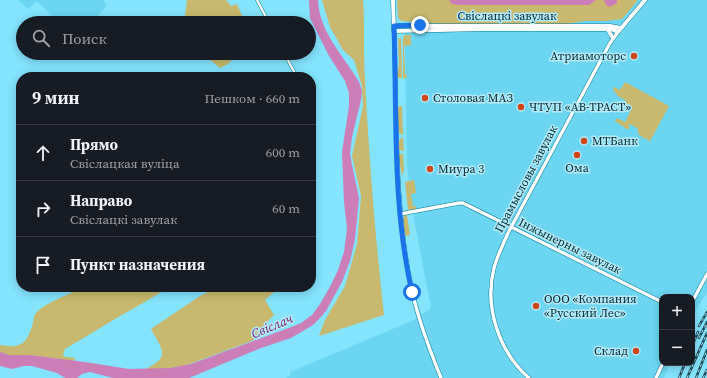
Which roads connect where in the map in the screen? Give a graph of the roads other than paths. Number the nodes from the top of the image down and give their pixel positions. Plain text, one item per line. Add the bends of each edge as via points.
1 (257, 0) edge
2 (393, 0) edge
3 (645, 0) edge
4 (265, 16) edge
5 (394, 26) junction
6 (621, 28) junction
7 (608, 29) junction
8 (394, 31) junction
9 (618, 32) junction
10 (614, 38) junction
11 (288, 60) edge
12 (294, 72) edge
13 (400, 214) junction
14 (511, 228) junction
15 (707, 274) edge
16 (695, 296) edge
17 (659, 301) edge
18 (662, 366) edge
19 (441, 378) edge
20 (529, 378) edge
21 (656, 378) edge

1 - 4 street
2 - 5 main road
3 - 6 main road, Прамысловы завулак
5 - 6 main road, Свіслацкі завулак
5 - 8 main road
6 - 9 main road, Прамысловы завулак
7 - 8 main road, Свіслацкі завулак
7 - 9 main road, Свіслацкі завулак
7 - 10 main road
8 - 13 street
9 - 10 street, Прамысловы завулак
10 - 14 street, Прамысловы завулак
11 - 12 street
13 - 14 street, Інжынерны завулак via 459,203
13 - 19 street via 412,292
14 - 17 street, Інжынерны завулак
14 - 20 street, Прамысловы завулак via 494,268 491,302 503,344 516,365
15 - 16 street
18 - 21 street

